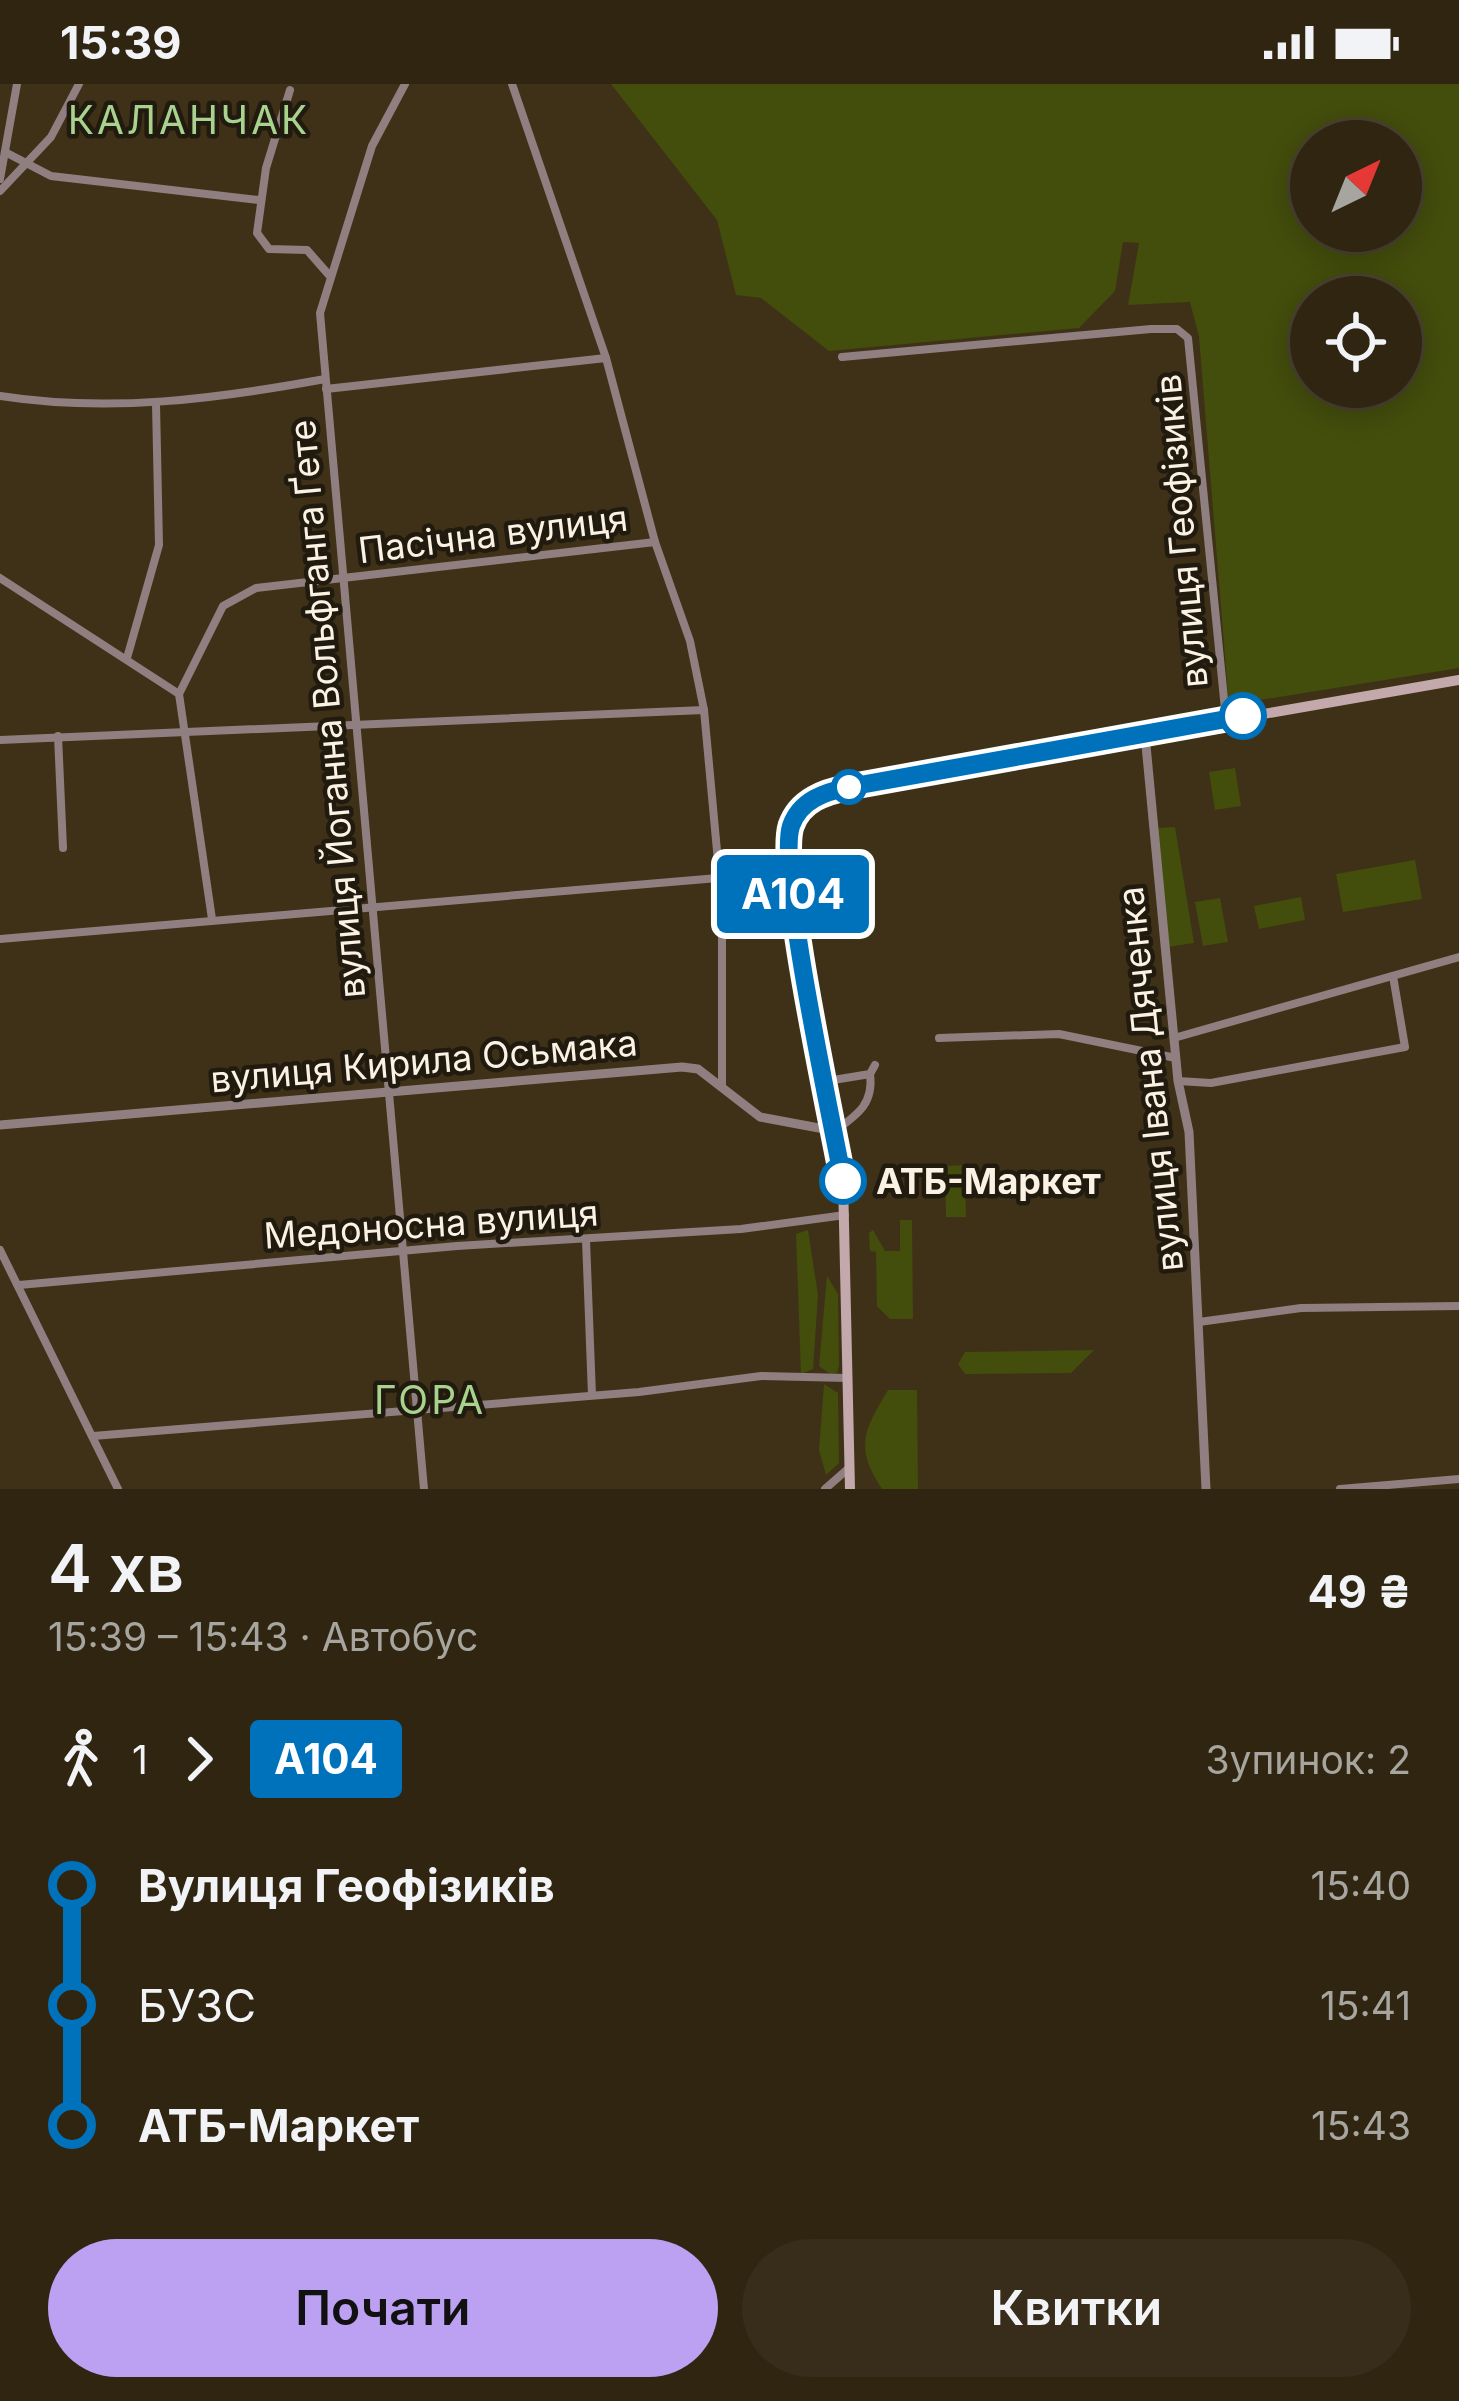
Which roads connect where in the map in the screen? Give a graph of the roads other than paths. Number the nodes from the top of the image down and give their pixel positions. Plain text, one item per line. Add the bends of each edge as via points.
1 (16, 84) edge
2 (79, 84) edge
3 (405, 84) edge
4 (512, 84) edge
5 (290, 90) dead end
6 (5, 152) junction
7 (25, 166) junction
8 (0, 179) edge
9 (0, 191) edge
10 (259, 200) junction
11 (329, 275) junction
12 (842, 357) dead end
13 (606, 358) junction
14 (325, 384) junction
15 (0, 396) edge
16 (156, 404) junction
17 (655, 542) junction
18 (0, 578) edge
19 (341, 580) junction
20 (127, 658) junction
21 (1459, 680) edge
22 (178, 694) junction
23 (704, 710) junction
24 (1226, 719) junction
25 (355, 725) junction
26 (182, 730) junction
27 (1145, 735) junction
28 (58, 736) junction
29 (0, 740) edge
30 (63, 848) dead end
31 (718, 878) junction
32 (371, 906) junction
33 (212, 920) junction
34 (0, 939) edge
35 (1459, 957) edge
36 (1393, 976) junction
37 (939, 1038) dead end
38 (1174, 1038) junction
39 (1176, 1058) junction
40 (826, 1081) junction
41 (1178, 1081) junction
42 (722, 1086) junction
43 (387, 1090) junction
44 (0, 1125) edge
45 (835, 1131) junction
46 (845, 1215) junction
47 (586, 1240) junction
48 (0, 1250) edge
49 (402, 1251) junction
50 (19, 1285) junction
51 (1459, 1306) edge
52 (1198, 1322) junction
53 (848, 1378) junction
54 (592, 1396) junction
55 (416, 1409) junction
56 (93, 1436) junction
57 (850, 1467) junction
58 (1459, 1480) edge
59 (118, 1489) edge
60 (424, 1489) edge
61 (824, 1489) edge
62 (850, 1489) edge
63 (1206, 1489) edge
64 (1340, 1489) edge

1 - 6 street
2 - 7 street via 58,128
3 - 11 street, вулиця Йоганна Вольфганга Ґете via 372,146
4 - 13 street
5 - 10 street
6 - 7 street
6 - 8 street
7 - 9 street
7 - 10 street via 51,176
10 - 11 street via 263,244 307,250
11 - 14 street, вулиця Йоганна Вольфганга Ґете via 320,302
12 - 24 street, вулиця Геофізиків via 1151,329 1189,338
13 - 14 street
13 - 17 street
14 - 16 street
14 - 19 street, вулиця Йоганна Вольфганга Ґете
15 - 16 street
16 - 20 street via 159,544
17 - 19 street, Пасічна вулиця
17 - 23 street
18 - 20 street
19 - 22 street, Пасічна вулиця via 256,587 231,597
19 - 25 street, вулиця Йоганна Вольфганга Ґете
20 - 22 street
21 - 24 main road
22 - 26 street
23 - 25 street
23 - 31 street
24 - 27 main road
25 - 26 street
25 - 32 street, вулиця Йоганна Вольфганга Ґете
26 - 28 street
26 - 33 street
27 - 38 street, вулиця Івана Дяченка
27 - 40 main road via 849,787 806,805 789,848
28 - 29 street
28 - 30 street
31 - 32 street
31 - 42 street
32 - 33 street
32 - 43 street, вулиця Йоганна Вольфганга Ґете
33 - 34 street
35 - 36 street
36 - 38 street
36 - 41 street via 1405,1047 1211,1083
37 - 39 street via 1059,1034
38 - 39 street, вулиця Івана Дяченка
39 - 41 street, вулиця Івана Дяченка
40 - 45 main road
40 - 45 street via 873,1070 863,1110
41 - 52 street, вулиця Івана Дяченка via 1189,1132
42 - 43 street, вулиця Кирила Осьмака via 682,1066
42 - 45 street, вулиця Кирила Осьмака via 760,1117
43 - 44 street, вулиця Кирила Осьмака
43 - 49 street, вулиця Йоганна Вольфганга Ґете
45 - 46 main road
46 - 47 street, Медоносна вулиця
46 - 53 main road
47 - 49 street, Медоносна вулиця
47 - 54 street
48 - 50 street
49 - 50 street, Медоносна вулиця
49 - 55 street, вулиця Йоганна Вольфганга Ґете
50 - 56 street
51 - 52 street via 1301,1308
52 - 63 street, вулиця Івана Дяченка
53 - 54 street via 761,1376
53 - 57 main road
54 - 55 street
55 - 56 street
55 - 60 street, вулиця Йоганна Вольфганга Ґете
56 - 59 street
57 - 61 street
57 - 62 main road
58 - 64 street

